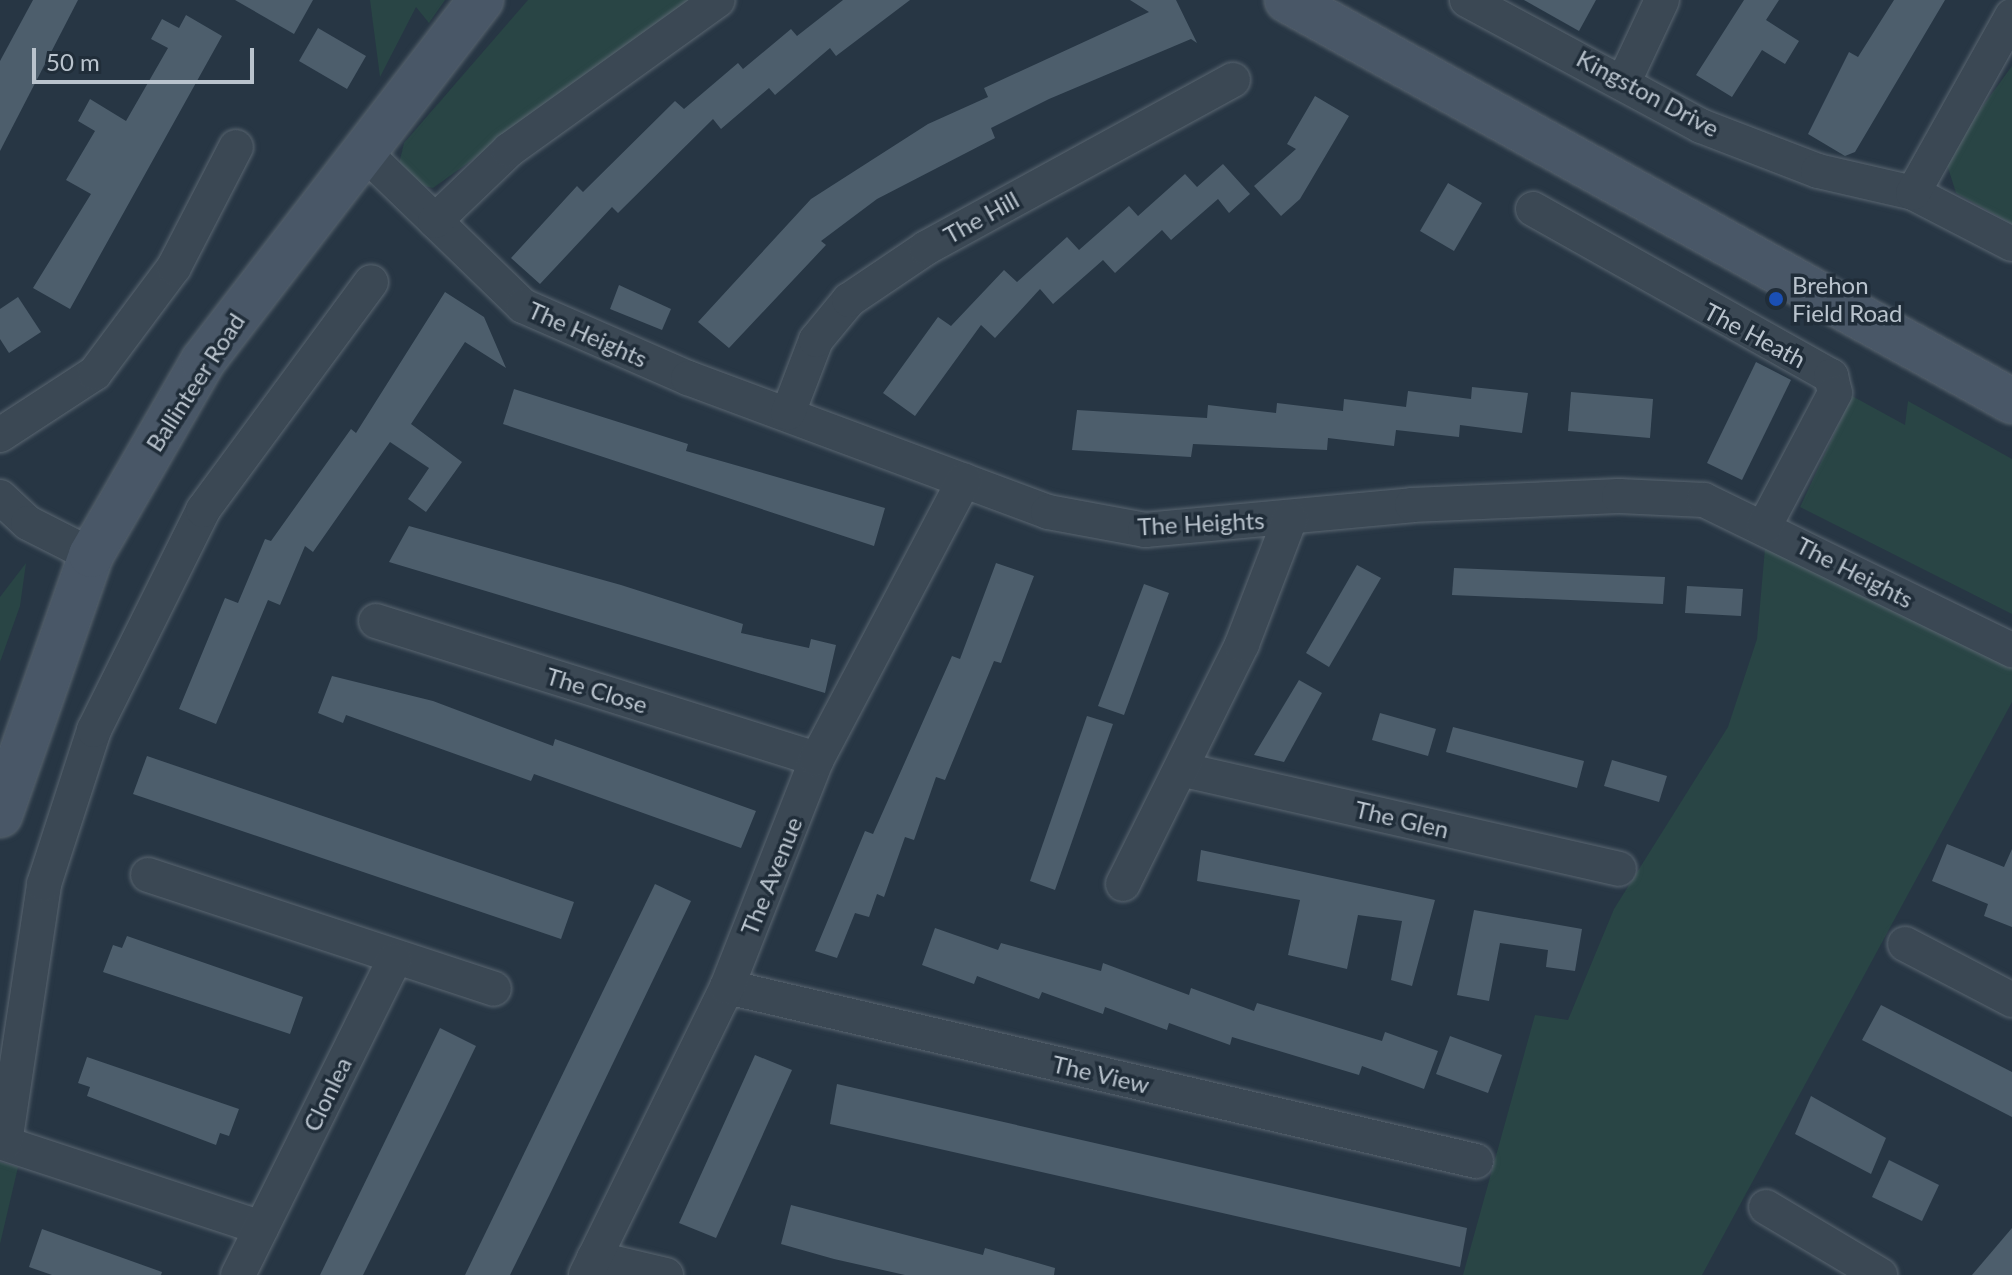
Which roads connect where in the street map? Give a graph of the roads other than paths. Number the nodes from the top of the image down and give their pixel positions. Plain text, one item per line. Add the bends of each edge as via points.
1 (481, 0) edge
2 (718, 0) edge
3 (1287, 0) edge
4 (1467, 0) edge
5 (1662, 0) edge
6 (2012, 16) edge
7 (1625, 79) junction
8 (1233, 80) dead end
9 (236, 147) dead end
10 (362, 150) junction
11 (1913, 193) junction
12 (1533, 209) dead end
13 (435, 221) junction
14 (2012, 244) edge
15 (371, 282) dead end
16 (2012, 401) edge
17 (788, 413) junction
18 (0, 435) edge
19 (964, 480) junction
20 (0, 497) edge
21 (1290, 519) junction
22 (1764, 527) junction
23 (91, 555) junction
24 (376, 621) dead end
25 (2012, 650) edge
26 (817, 759) junction
27 (1184, 770) junction
28 (0, 815) edge
29 (1619, 869) dead end
30 (148, 875) dead end
31 (1123, 884) dead end
32 (1905, 944) dead end
33 (394, 961) junction
34 (727, 987) junction
35 (494, 989) dead end
36 (2012, 1000) edge
37 (3, 1142) edge
38 (1476, 1161) dead end
39 (1766, 1207) dead end
40 (261, 1228) junction
41 (590, 1266) edge
42 (238, 1275) edge
43 (666, 1275) edge
44 (1880, 1275) edge

1 - 10 main road, Ballinteer Road
2 - 13 street via 509,150
3 - 16 main road
4 - 7 street, Kingston Drive
5 - 7 street
6 - 11 street
7 - 11 street, Kingston Drive via 1701,126 1818,171
8 - 17 street, The Hill via 926,248 849,300 816,340
9 - 18 street via 174,267 95,373
10 - 13 street, The Heights
10 - 23 main road, Ballinteer Road via 203,361
11 - 14 street, Kingston Drive
12 - 22 street, The Heath via 1831,376 1835,393
13 - 17 street, The Heights via 523,306
15 - 37 street via 203,510 94,730 44,884
17 - 19 street, The Heights
19 - 21 street, The Heights via 1048,512 1145,530
19 - 26 street, The Avenue
20 - 23 street via 28,523
21 - 22 street, The Heights via 1619,496 1704,500
21 - 27 street
22 - 25 street, The Heights
23 - 28 main road, Ballinteer Road
24 - 26 street, The Close
26 - 34 street, The Avenue
27 - 29 street, The Glen
27 - 31 street
30 - 33 street
32 - 36 street
33 - 35 street
33 - 40 street, Clonlea
34 - 38 street, The View
34 - 41 street, The Avenue
37 - 40 street
39 - 44 street
40 - 42 street, Clonlea
41 - 43 street

